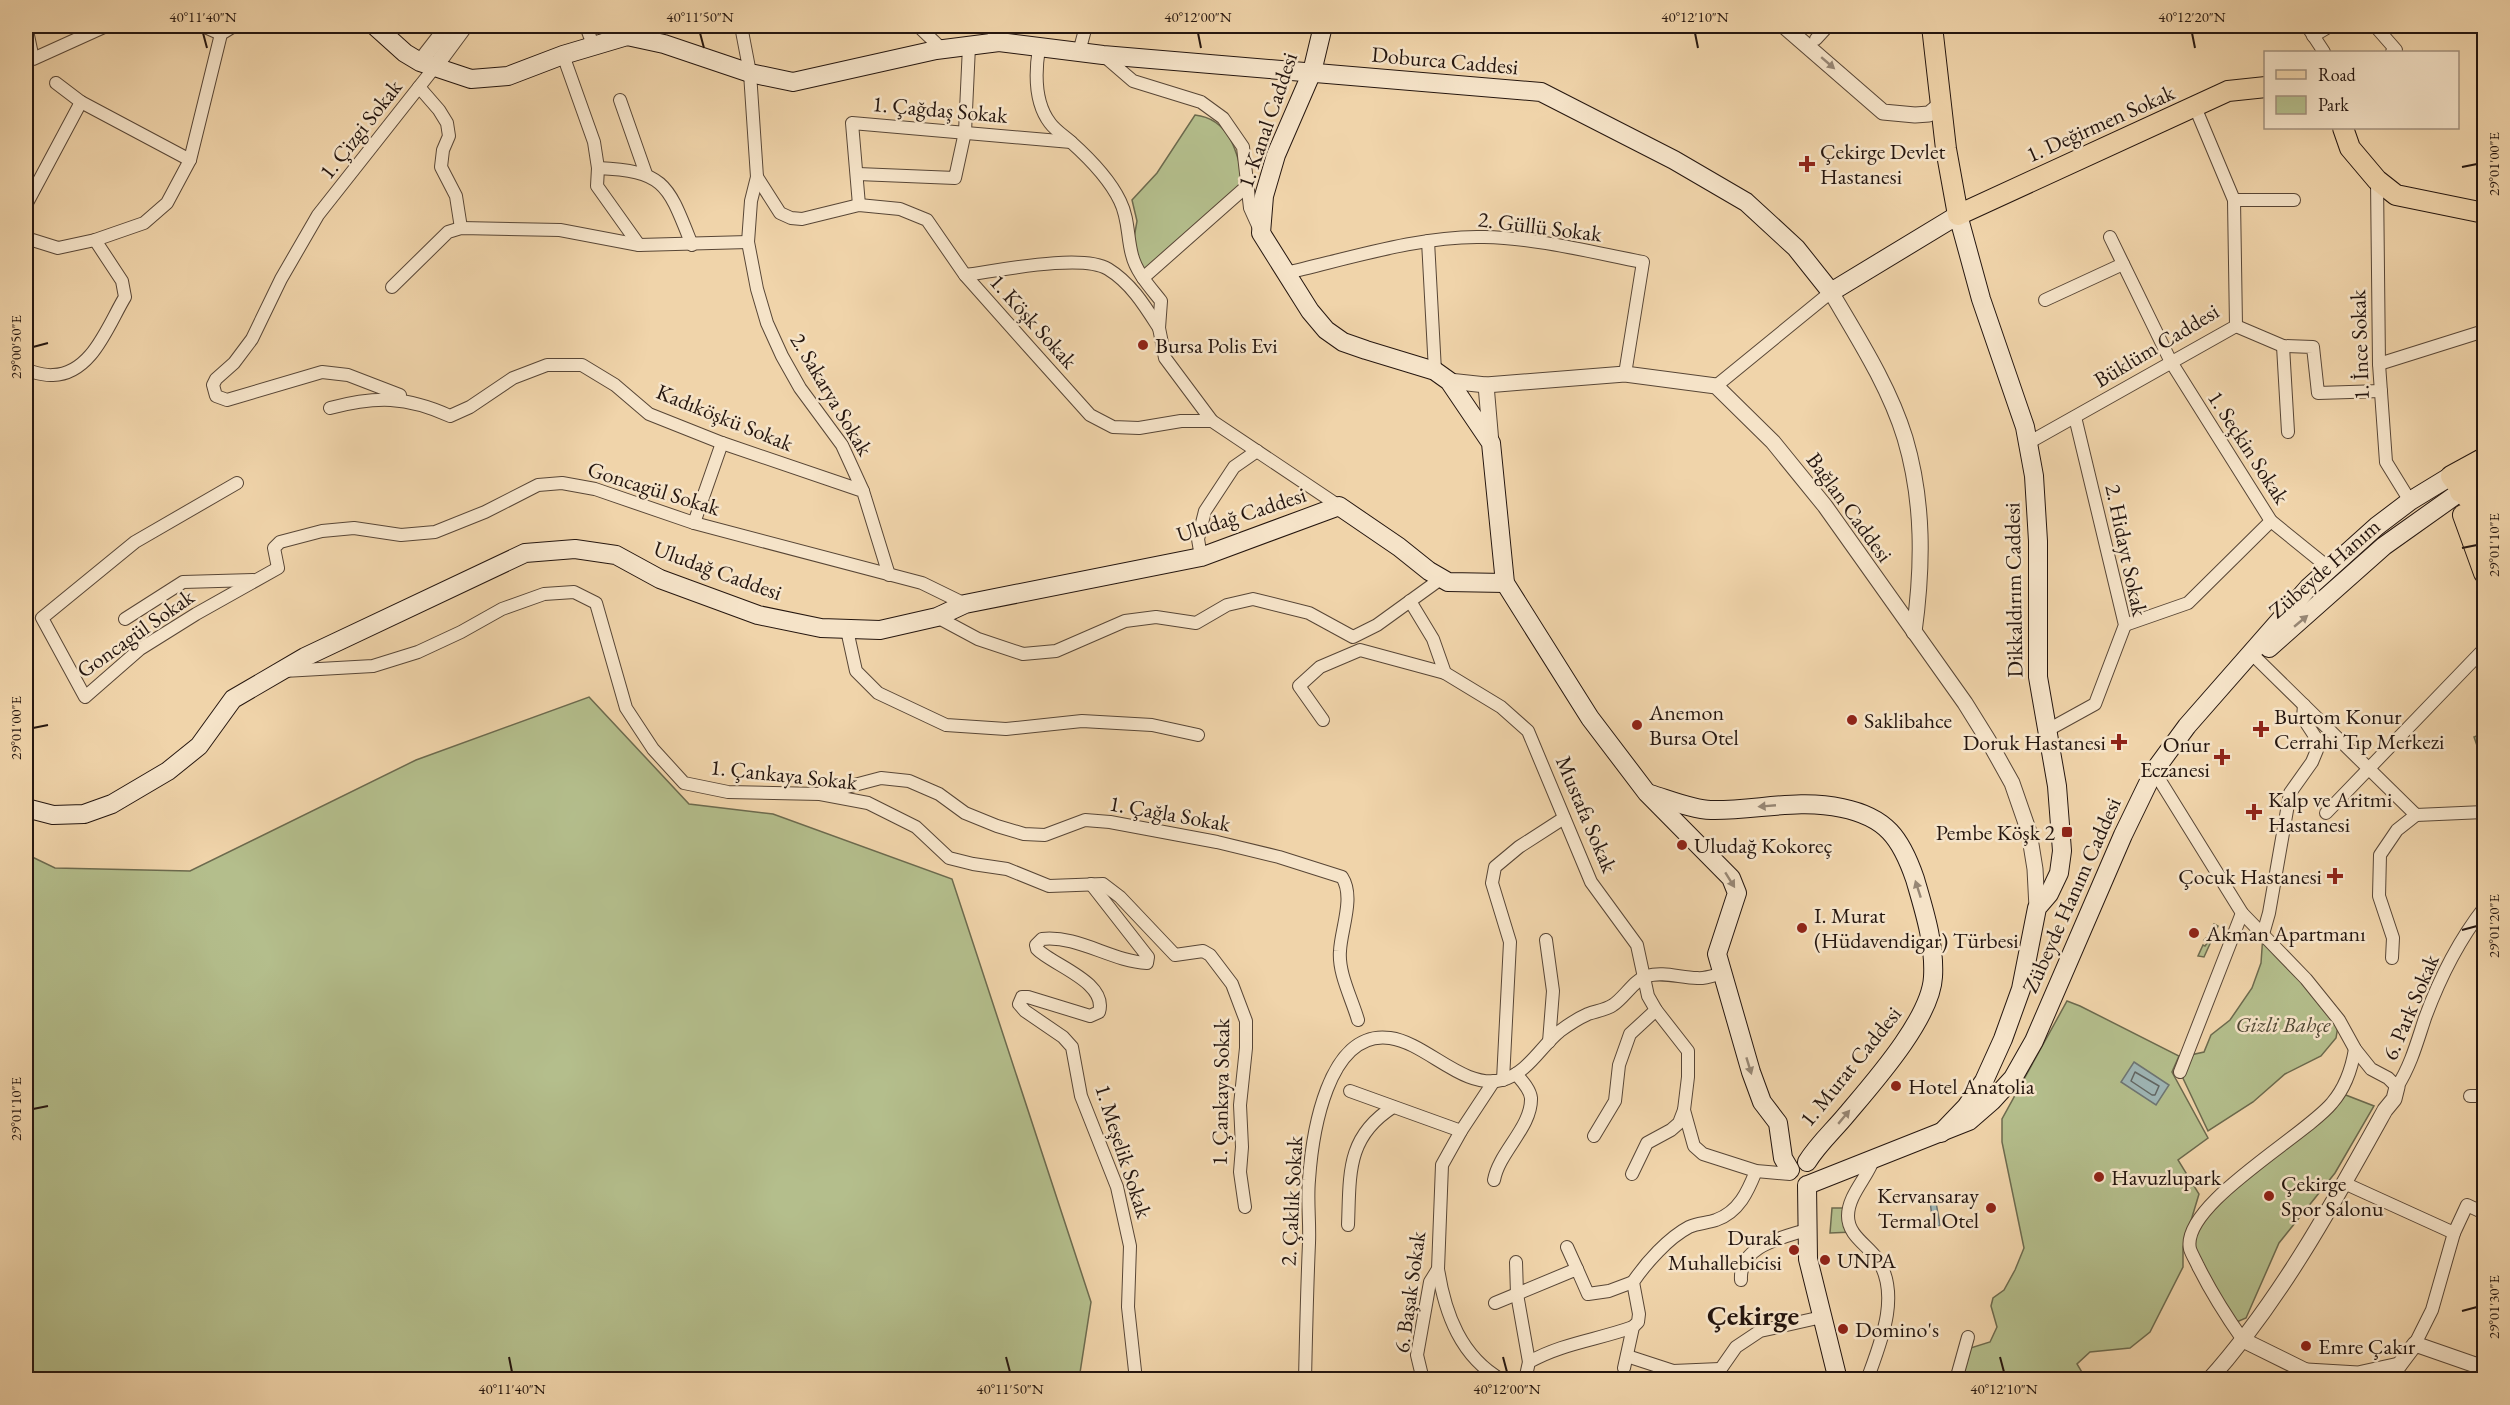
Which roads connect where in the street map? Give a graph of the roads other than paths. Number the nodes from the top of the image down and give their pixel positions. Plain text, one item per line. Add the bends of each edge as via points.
1 (26, 26) edge
2 (106, 26) edge
3 (203, 26) edge
4 (234, 26) edge
5 (375, 26) edge
6 (448, 26) edge
7 (465, 26) edge
8 (586, 26) edge
9 (659, 26) edge
10 (741, 26) edge
11 (918, 26) edge
12 (990, 26) edge
13 (1086, 26) edge
14 (1323, 26) edge
15 (1784, 26) edge
16 (1828, 26) edge
17 (1932, 26) edge
18 (2330, 26) edge
19 (2375, 26) edge
20 (2310, 31) edge
21 (221, 34) junction
22 (644, 39) junction
23 (1816, 39) dead end
24 (999, 42) junction
25 (593, 45) junction
26 (969, 46) junction
27 (1039, 48) junction
28 (943, 50) junction
29 (2323, 51) edge
30 (2394, 51) edge
31 (1078, 52) junction
32 (1103, 55) junction
33 (563, 56) junction
34 (427, 65) junction
35 (1312, 72) junction
36 (750, 73) junction
37 (56, 83) dead end
38 (419, 87) junction
39 (2264, 87) edge
40 (620, 100) dead end
41 (81, 102) junction
42 (1941, 104) junction
43 (2195, 107) junction
44 (2343, 129) edge
45 (965, 132) junction
46 (1071, 142) junction
47 (190, 160) junction
48 (598, 168) junction
49 (646, 174) junction
50 (858, 174) junction
51 (757, 177) junction
52 (2377, 180) junction
53 (1247, 186) junction
54 (2234, 200) junction
55 (2294, 200) dead end
56 (26, 205) edge
57 (859, 205) junction
58 (2484, 206) edge
59 (2464, 208) junction
60 (2484, 213) edge
61 (1958, 215) junction
62 (461, 228) junction
63 (1261, 233) junction
64 (2110, 237) dead end
65 (26, 238) edge
66 (95, 240) junction
67 (1428, 241) junction
68 (748, 242) junction
69 (639, 244) junction
70 (692, 245) junction
71 (2123, 264) junction
72 (1286, 273) junction
73 (965, 275) junction
74 (1143, 278) junction
75 (392, 287) dead end
76 (1831, 292) junction
77 (2045, 300) dead end
78 (2236, 326) junction
79 (1160, 328) junction
80 (2484, 331) edge
81 (2283, 346) junction
82 (2171, 362) junction
83 (2379, 364) junction
84 (26, 370) edge
85 (1625, 374) junction
86 (1442, 376) junction
87 (1486, 385) junction
88 (1716, 386) junction
89 (2381, 391) junction
90 (408, 401) junction
91 (330, 408) dead end
92 (2075, 417) junction
93 (1212, 421) junction
94 (2288, 432) dead end
95 (722, 443) junction
96 (1491, 443) junction
97 (2028, 443) junction
98 (1257, 451) junction
99 (2484, 458) edge
100 (2484, 479) edge
101 (237, 483) dead end
102 (2455, 484) junction
103 (863, 491) junction
104 (2410, 501) junction
105 (1339, 507) junction
106 (2271, 521) junction
107 (694, 523) junction
108 (2484, 534) edge
109 (1201, 557) junction
110 (2330, 568) junction
111 (2484, 573) edge
112 (889, 575) junction
113 (1442, 578) junction
114 (254, 580) junction
115 (1505, 583) junction
116 (1410, 601) junction
117 (965, 604) junction
118 (125, 618) dead end
119 (937, 618) junction
120 (2125, 625) junction
121 (847, 630) junction
122 (1914, 632) junction
123 (1353, 637) junction
124 (2484, 649) edge
125 (1360, 650) junction
126 (2256, 658) junction
127 (280, 672) junction
128 (1445, 673) junction
129 (2224, 686) junction
130 (2304, 705) junction
131 (1323, 720) dead end
132 (2046, 731) junction
133 (1198, 735) dead end
134 (2367, 767) junction
135 (2154, 771) junction
136 (1647, 793) junction
137 (820, 794) junction
138 (26, 808) edge
139 (1709, 811) junction
140 (2484, 812) edge
141 (2326, 813) dead end
142 (2416, 815) junction
143 (1564, 818) junction
144 (1688, 834) junction
145 (1091, 884) junction
146 (2037, 908) junction
147 (2484, 908) edge
148 (2242, 913) junction
149 (2263, 934) junction
150 (1546, 940) dead end
151 (2392, 958) dead end
152 (1723, 973) junction
153 (1645, 976) junction
154 (1656, 1010) junction
155 (1358, 1020) dead end
156 (1549, 1042) junction
157 (2355, 1049) junction
158 (2180, 1072) dead end
159 (1516, 1074) junction
160 (1499, 1080) junction
161 (2397, 1087) junction
162 (1350, 1090) dead end
163 (2470, 1096) dead end
164 (2484, 1096) edge
165 (1393, 1107) junction
166 (1684, 1110) junction
167 (1461, 1131) junction
168 (1941, 1133) junction
169 (1594, 1136) dead end
170 (1874, 1158) junction
171 (1756, 1171) junction
172 (1632, 1174) dead end
173 (1802, 1175) junction
174 (1494, 1180) dead end
175 (2344, 1183) junction
176 (1245, 1207) dead end
177 (2484, 1213) edge
178 (1807, 1222) junction
179 (1348, 1225) dead end
180 (2454, 1233) junction
181 (1567, 1247) dead end
182 (1516, 1262) dead end
183 (1438, 1269) junction
184 (1577, 1269) junction
185 (1741, 1280) dead end
186 (1633, 1282) junction
187 (1517, 1294) junction
188 (1495, 1303) dead end
189 (1822, 1317) junction
190 (1633, 1327) junction
191 (1968, 1337) dead end
192 (2243, 1340) junction
193 (2415, 1344) junction
194 (1529, 1362) junction
195 (2398, 1365) junction
196 (2484, 1368) edge
197 (2307, 1371) junction
198 (1716, 1374) edge
199 (2362, 1376) edge
200 (1136, 1380) edge
201 (1305, 1380) edge
202 (1423, 1380) edge
203 (1502, 1380) edge
204 (1525, 1380) edge
205 (1838, 1380) edge
206 (1867, 1380) edge
207 (1956, 1380) edge
208 (2209, 1380) edge
209 (2322, 1380) edge
210 (2388, 1380) edge

1 - 2 street via 33,59
3 - 21 street
4 - 21 street
5 - 34 main road, Doburca Caddesi via 405,53
6 - 34 street
7 - 34 street
8 - 25 street
9 - 22 street
10 - 36 street
11 - 28 street
12 - 24 street
13 - 31 street
14 - 35 main road, 1. Kanal Caddesi
15 -> 42 street via 1883,112 1929,114
16 - 23 street
17 - 42 main road, Dikkaldırım Caddesi
18 - 20 street
19 - 30 street
20 - 29 street
21 - 47 street
22 - 25 main road, Doburca Caddesi via 627,36
22 - 36 main road, Doburca Caddesi
24 - 26 main road, Doburca Caddesi
24 - 27 main road, Doburca Caddesi
25 - 33 main road, Doburca Caddesi
26 - 28 main road, Doburca Caddesi
26 - 45 street
27 - 31 main road, Doburca Caddesi
27 - 46 street via 1035,70 1040,102 1050,123
28 - 36 main road, Doburca Caddesi via 793,82
31 - 32 main road, Doburca Caddesi
32 - 35 main road, Doburca Caddesi
32 - 53 street via 1133,81 1201,102 1224,118 1243,147
33 - 34 main road, Doburca Caddesi via 508,76 471,80
33 - 48 street via 594,142
34 - 38 street, 1. Çizgi Sokak
35 - 63 main road, 1. Kanal Caddesi via 1276,155 1264,196
35 - 76 main road, Doburca Caddesi via 1541,92 1746,202 1796,248
36 - 51 street
37 - 41 street
38 - 62 street via 447,123 449,136 441,168 456,196
38 - 90 street, 1. Çizgi Sokak via 318,215 252,339 213,386 214,393 227,400 322,372 348,375
39 - 43 main road, 1. Değirmen Sokak via 2228,91
40 - 49 street
41 - 47 street
41 - 56 street
42 - 61 main road, Dikkaldırım Caddesi
43 - 54 street, Büklüm Caddesi
43 - 61 main road, 1. Değirmen Sokak
44 - 52 main road via 2350,148
45 - 46 street, 1. Çağdaş Sokak
45 - 50 street via 955,178
45 - 50 street, 1. Çağdaş Sokak via 852,123
46 - 74 street via 1088,157 1120,202 1128,224 1132,256
47 - 66 street via 167,203 144,223
48 - 49 street
48 - 69 street via 597,186
49 - 70 street via 666,188
50 - 57 street, 1. Çağdaş Sokak
51 - 57 street via 780,213 791,218 802,219
51 - 68 street, 2. Sakarya Sokak
52 - 59 main road via 2396,195
52 - 83 street, 1. İnce Sokak
53 - 63 street via 1250,208
53 - 74 street
54 - 55 street
54 - 78 street, Büklüm Caddesi
57 - 73 street via 900,209 927,220
58 - 59 main road
59 - 60 main road
61 - 76 main road
61 - 97 main road, Dikkaldırım Caddesi
62 - 69 street via 560,230
62 - 75 street via 448,232
63 - 72 main road
64 - 71 street, 1. Seçkin Sokak
65 - 66 street via 58,248
66 - 84 street via 122,281 125,297 89,359 67,373 52,376
67 - 72 street, 2. Güllü Sokak
67 - 85 street, 2. Güllü Sokak via 1484,237 1643,262
67 - 86 street
68 - 70 street
68 - 103 street, 2. Sakarya Sokak via 767,323 782,356 842,446
69 - 70 street
71 - 77 street
71 - 82 street, 1. Seçkin Sokak
72 - 86 main road via 1326,330 1342,342
73 - 79 street, 1. Köşk Sokak via 1078,261 1106,268 1135,292
73 - 93 street, 1. Köşk Sokak via 1090,415 1113,428
74 - 79 street via 1161,301
76 - 88 street
76 - 122 street via 1872,363 1905,437 1922,527 1921,584
78 - 81 street
78 - 82 street, Büklüm Caddesi
79 - 93 street via 1165,358
80 - 83 street
81 - 89 street via 2313,346 2318,393
81 - 94 street
82 - 92 street, Büklüm Caddesi
82 - 106 street, 1. Seçkin Sokak
83 - 89 street, 1. İnce Sokak
85 - 87 street
85 - 88 street
86 - 87 street
86 - 96 main road
87 - 96 street
88 - 122 street, Bağlan Caddesi via 1773,442 1825,506
89 - 104 street, 1. İnce Sokak via 2386,462
90 - 91 street, Kadıköşkü Sokak via 357,401
90 - 95 street, Kadıköşkü Sokak via 450,416 513,378 547,365 582,365 615,385 649,414
92 - 97 street, Büklüm Caddesi
92 - 120 street, 2. Hidayt Sokak
93 - 98 street
95 - 103 street, Kadıköşkü Sokak
95 - 107 street
96 - 115 main road
97 - 132 main road, Dikkaldırım Caddesi via 2038,542 2038,677
98 - 105 street
98 - 109 street via 1234,467 1205,511 1198,539
99 - 102 main road, Zübeyde Hanım Caddesi
100 - 102 main road, Zübeyde Hanım Caddesi
101 - 114 street, Goncagül Sokak via 135,542 42,618 85,697 140,649
102 - 104 main road, Zübeyde Hanım Caddesi
102 - 108 main road via 2471,503
102 - 111 main road
126 -> 102 main road, Zübeyde Hanım
103 - 112 street
104 - 110 main road, Zübeyde Hanım Caddesi
105 - 109 main road, Uludağ Caddesi
105 - 113 main road, Uludağ Caddesi
106 - 110 street, 1. Seçkin Sokak
106 - 120 street via 2188,603
107 - 112 street, Goncagül Sokak
107 - 114 street, Goncagül Sokak via 595,489 562,483 538,485 485,512 435,531 401,535 354,528 322,531 280,542 274,548 278,568
109 - 117 main road, Uludağ Caddesi
110 - 129 main road, Zübeyde Hanım Caddesi via 2308,588
112 - 117 street, Goncagül Sokak via 922,583
113 - 115 main road, Uludağ Caddesi via 1448,582
113 - 116 street
114 - 118 street, Goncagül Sokak via 183,582
115 - 136 main road via 1590,718
116 - 123 street
116 - 128 street via 1433,639
117 - 119 main road, Uludağ Caddesi
119 - 121 main road, Uludağ Caddesi via 880,630
119 - 123 street via 978,639 1023,654 1056,651 1125,621 1156,617 1196,623 1227,605 1252,599 1310,613
120 - 132 street, 2. Hidayt Sokak via 2095,704
121 - 127 main road, Uludağ Caddesi via 758,615 660,579 616,555 575,549 525,554
121 - 133 street via 856,671 878,693 946,725 1006,729 1082,721 1152,725
122 - 146 street, Bağlan Caddesi via 1965,703 2012,783 2029,832 2036,869
123 - 125 street
124 - 134 street
125 - 128 street, Mustafa Sokak
125 - 131 street via 1320,667 1299,686
126 - 129 main road, Zübeyde Hanım
126 - 130 street
127 - 137 street, 1. Çankaya Sokak via 373,666 439,642 502,609 544,594 574,592 596,603 626,708 653,749 684,783 728,792
127 - 138 main road, Uludağ Caddesi via 233,699 199,746 168,771 112,804 84,814 53,815
128 - 143 street, Mustafa Sokak via 1502,707 1528,731
129 - 135 main road, Zübeyde Hanım Caddesi via 2187,726
130 - 134 street
130 - 149 street via 2303,718 2316,738 2317,750 2290,793
132 - 146 main road, Dikkaldırım Caddesi via 2057,786 2062,851 2059,873
134 - 141 street
134 - 142 street
135 - 148 street, 6. Park Sokak
135 - 168 main road, Zübeyde Hanım Caddesi via 2034,1041 2013,1078 1969,1121
136 - 139 main road, 1. Murat Caddesi
136 - 144 main road
137 - 145 street, 1. Çankaya Sokak via 867,803 916,827 949,858 1007,869 1049,886
137 - 155 street, 1. Çağla Sokak via 881,778 909,781 939,794 965,813 1024,834 1045,835 1085,820 1110,822 1217,842 1342,877 1347,894 1339,953
139 - 144 main road
173 -> 139 main road, 1. Murat Caddesi via 1815,1148 1848,1113 1923,1014 1933,978 1926,915 1907,856 1875,817 1841,808 1793,803
140 - 142 street
142 - 151 street via 2397,830 2380,855 2379,896 2393,938
143 - 153 street, Mustafa Sokak via 1591,882 1637,945
143 - 160 street via 1496,867 1492,883 1510,942 1506,1052
144 -> 152 main road via 1731,878 1737,893 1717,954
145 - 176 street, 1. Çankaya Sokak via 1102,884 1120,897 1174,955 1203,951 1210,955 1232,984 1246,1021 1239,1172
145 - 200 street, 1. Meşelik Sokak via 1148,957 1147,963 1066,940 1042,939 1035,945 1037,949 1084,980 1096,994 1099,1011 1090,1016 1028,997 1022,997 1019,1004 1072,1047 1081,1096 1117,1187 1130,1246 1128,1307
146 - 168 main road, Dikkaldırım Caddesi via 2021,989 2003,1039 1984,1081
147 - 161 street, 6. Park Sokak via 2448,964 2409,1068
148 - 149 street, 6. Park Sokak
148 - 158 street
149 - 157 street, 6. Park Sokak via 2306,979
150 - 156 street via 1553,991
152 - 153 street via 1699,979
152 -> 173 main road via 1751,1072 1762,1102 1778,1123 1783,1158
153 - 154 street, Mustafa Sokak via 1648,996
153 - 156 street via 1612,1006 1587,1014
154 - 166 street, Mustafa Sokak via 1688,1051
154 - 169 street via 1630,1034 1619,1065 1615,1101
156 - 159 street
157 - 161 street, 6. Park Sokak via 2371,1070
157 - 192 street via 2352,1068 2333,1102 2205,1209 2190,1236 2190,1249 2202,1274
159 - 160 street
159 - 174 street via 1531,1099 1517,1136 1496,1168
160 - 167 street, 6. Başak Sokak
160 - 201 street, 2. Çaklık Sokak via 1486,1082 1460,1072 1390,1038 1365,1041 1345,1056 1319,1110 1308,1181
161 - 175 street via 2394,1099
162 - 165 street
163 - 164 street
165 - 167 street
165 - 179 street via 1374,1119 1356,1147 1349,1184
166 - 171 street, Mustafa Sokak via 1694,1146 1703,1154
166 - 172 street via 1671,1130 1647,1143
167 - 183 street, 6. Başak Sokak via 1442,1165
168 - 170 main road, Zübeyde Hanım Caddesi
170 - 173 main road
170 - 206 street via 1848,1214 1849,1226 1879,1262 1887,1285 1889,1303
171 - 173 street, Mustafa Sokak
171 - 186 street via 1747,1194 1733,1210 1719,1219 1690,1227 1672,1240
173 - 178 main road
175 - 180 street
175 - 192 street
177 - 180 street via 2467,1205
178 - 185 street via 1765,1242 1749,1257
178 - 189 main road via 1808,1259
180 - 193 street via 2433,1310
181 - 184 street
182 - 187 street
183 - 202 street, 6. Başak Sokak via 1430,1282 1417,1355
183 - 203 street via 1442,1297 1455,1330 1484,1370
184 - 186 street via 1588,1294
184 - 187 street
186 - 190 street via 1639,1314
187 - 188 street
187 - 194 street
189 - 198 street via 1760,1331 1736,1347
189 - 205 main road
190 - 194 street via 1563,1346
190 - 198 street via 1625,1362
191 - 207 street
192 - 197 street
192 - 208 street
193 - 195 street
193 - 196 street
194 - 204 street
195 - 199 street
195 - 210 street
197 - 199 street
197 - 209 street

